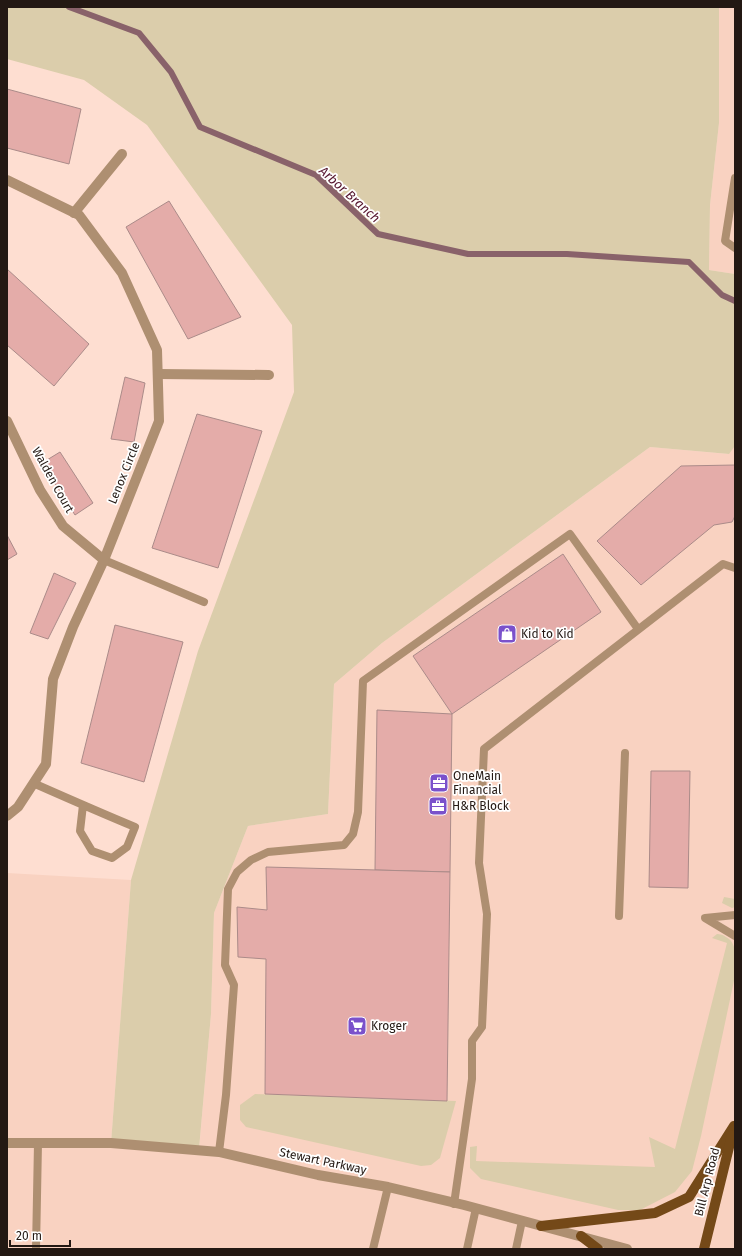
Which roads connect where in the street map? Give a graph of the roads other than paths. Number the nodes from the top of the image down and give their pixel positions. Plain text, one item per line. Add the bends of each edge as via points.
1 (122, 154) dead end
2 (735, 178) edge
3 (7, 180) edge
4 (74, 213) junction
5 (735, 248) edge
6 (158, 374) junction
7 (269, 375) dead end
8 (7, 421) edge
9 (104, 560) junction
10 (735, 568) edge
11 (204, 602) dead end
12 (638, 629) junction
13 (625, 753) dead end
14 (33, 783) junction
15 (83, 805) junction
16 (7, 816) edge
17 (735, 915) edge
18 (619, 916) dead end
19 (735, 936) edge
20 (734, 1124) edge
21 (7, 1143) edge
22 (38, 1143) junction
23 (219, 1152) junction
24 (388, 1187) junction
25 (454, 1204) junction
26 (476, 1208) junction
27 (522, 1221) junction
28 (541, 1226) junction
29 (581, 1236) junction
30 (36, 1249) edge
31 (373, 1249) edge
32 (467, 1249) edge
33 (516, 1249) edge
34 (598, 1249) edge
35 (628, 1249) edge
36 (704, 1249) edge

1 - 4 street
2 - 5 lane via 725,241
3 - 4 street, Lenox Circle
4 - 6 street, Lenox Circle via 122,273 157,350
6 - 7 street
6 - 9 street, Lenox Circle via 159,421
8 - 9 street, Walden Court via 40,490 63,526
9 - 11 lane
9 - 14 street, Lenox Circle via 72,627 53,679 46,764
10 - 12 lane via 723,564
12 - 23 lane via 570,534 362,681 358,812 353,834 344,846 268,852 251,860 237,872 228,889 225,965 234,985
12 - 25 lane via 484,749 479,863 487,914 482,1027 472,1041 472,1079
13 - 18 lane
14 - 15 lane
14 - 16 street, Lenox Circle via 18,807
15 - 15 lane via 135,827 127,847 112,858 92,851 80,831
17 - 19 lane via 704,918
20 - 28 main road via 689,1197 655,1213
20 - 36 main road, Bill Arp Road
21 - 22 street, Stewart Parkway
22 - 23 street, Stewart Parkway via 111,1143
22 - 30 lane
23 - 24 street, Stewart Parkway via 318,1175
24 - 25 street, Stewart Parkway
24 - 31 lane
25 - 26 street, Stewart Parkway
26 - 27 street, Stewart Parkway
26 - 32 lane
27 - 28 street, Stewart Parkway
27 - 33 lane
28 - 29 street, Stewart Parkway
29 - 34 main road
29 - 35 street, Stewart Parkway

